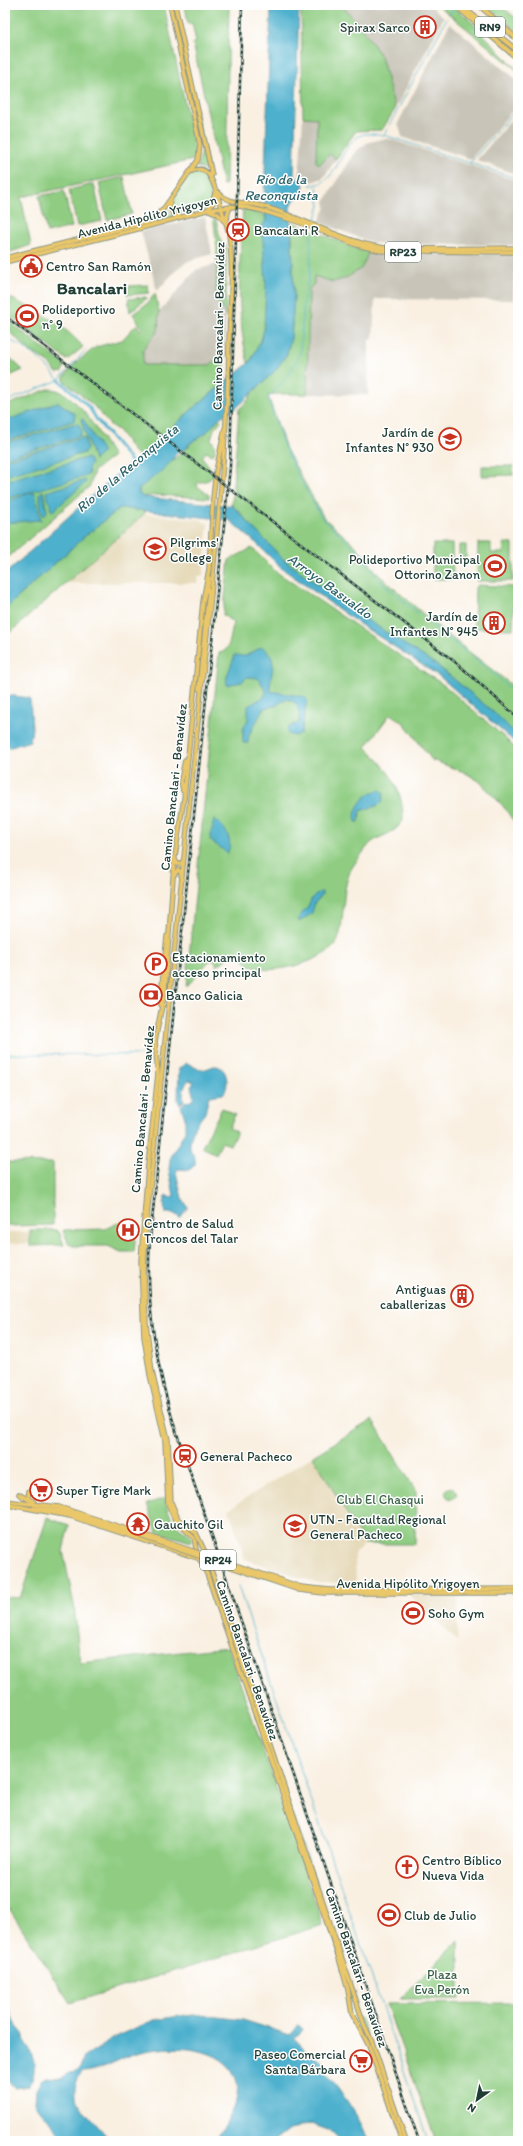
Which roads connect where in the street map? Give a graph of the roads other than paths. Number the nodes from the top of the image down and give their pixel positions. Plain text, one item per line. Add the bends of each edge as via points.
1 (170, 5) edge
2 (175, 5) edge
3 (455, 5) edge
4 (460, 5) edge
5 (478, 5) edge
6 (517, 39) edge
7 (518, 51) edge
8 (518, 59) edge
9 (190, 172) junction
10 (212, 178) junction
11 (215, 188) junction
12 (170, 200) junction
13 (232, 206) junction
14 (221, 207) junction
15 (263, 209) junction
16 (208, 210) junction
17 (183, 217) junction
18 (293, 218) junction
19 (227, 225) junction
20 (518, 248) edge
21 (518, 252) edge
22 (5, 258) edge
23 (5, 262) edge
24 (226, 418) junction
25 (209, 569) junction
26 (213, 573) junction
27 (205, 624) junction
28 (200, 668) junction
29 (199, 704) junction
30 (191, 717) junction
31 (187, 827) junction
32 (174, 858) junction
33 (173, 879) junction
34 (179, 904) junction
35 (167, 1025) junction
36 (157, 1034) junction
37 (29, 1491) dead end
38 (19, 1494) dead end
39 (30, 1500) junction
40 (5, 1501) edge
41 (40, 1504) junction
42 (5, 1505) edge
43 (21, 1507) junction
44 (207, 1558) junction
45 (199, 1560) junction
46 (300, 1589) junction
47 (518, 1589) edge
48 (518, 1592) edge
49 (358, 2005) junction
50 (350, 2006) junction
51 (361, 2013) junction
52 (354, 2018) junction
53 (402, 2141) edge
54 (406, 2141) edge

1 - 9 main road via 200,145 200,157
2 - 10 main road
3 - 8 highway
4 - 7 highway, RN9
5 - 6 highway, RN9
9 - 10 main road via 204,170
9 - 12 main road
10 - 11 main road
11 - 14 main road, Camino Bancalari - Benavídez
11 - 15 main road, Avenida Hipólito Yrigoyen / RP23 via 221,196 230,201
11 - 16 main road via 213,203
12 - 17 main road via 172,212
12 - 22 main road, Avenida Hipólito Yrigoyen via 155,218 143,224
13 - 14 main road, Avenida Hipólito Yrigoyen / RP23
13 - 15 main road, Avenida Hipólito Yrigoyen / RP23
13 - 19 main road via 227,214
14 - 16 main road, Avenida Hipólito Yrigoyen / RP23
14 - 19 main road, Camino Bancalari - Benavídez
15 - 18 main road, Avenida Hipólito Yrigoyen / RP23
16 - 17 main road, Avenida Hipólito Yrigoyen / RP23
16 - 19 main road via 218,214
17 - 23 main road, Avenida Hipólito Yrigoyen / RP23
18 - 20 main road, RP23 via 376,247
18 - 21 main road, RP23 via 357,245 381,251
19 - 24 main road, Camino Bancalari - Benavídez via 230,276
24 - 25 main road, Camino Bancalari - Benavídez via 216,471
24 - 26 main road, Camino Bancalari - Benavídez
25 - 27 main road
25 - 30 main road, Camino Bancalari - Benavídez via 203,601
26 - 27 main road
26 - 29 main road, Camino Bancalari - Benavídez
27 - 28 main road
28 - 29 main road
28 - 30 main road
29 - 31 main road, Camino Bancalari - Benavídez
30 - 32 main road, Camino Bancalari - Benavídez via 181,780 183,800
31 - 32 main road via 182,863 176,864
31 - 34 main road, Camino Bancalari - Benavídez
32 - 33 main road, Camino Bancalari - Benavídez
33 - 34 main road via 176,871 181,872
33 - 36 main road, Camino Bancalari - Benavídez
34 - 35 main road, Camino Bancalari - Benavídez
35 - 36 main road via 160,1046 157,1043
35 - 44 main road, Camino Bancalari - Benavídez via 145,1234 146,1323 152,1372 168,1440 170,1502 178,1520 196,1532
36 - 45 main road, Camino Bancalari - Benavídez via 155,1043 158,1074 142,1240 143,1329 165,1441 168,1504 177,1523 194,1538
37 - 39 main road
38 - 39 main road
39 - 41 main road
40 - 41 main road, RP24
41 - 46 main road, RP24, bridge via 66,1509
42 - 43 main road, RP24
43 - 45 main road via 70,1516
43 - 46 main road, RP24, bridge via 58,1510
44 - 45 main road
44 - 49 main road, Camino Bancalari - Benavídez
45 - 50 main road, Camino Bancalari - Benavídez via 210,1580 315,1886 343,1972
46 - 47 main road, Avenida Hipólito Yrigoyen / RP24
46 - 48 main road, Avenida Hipólito Yrigoyen / RP24 via 324,1593
49 - 50 main road
49 - 51 main road, Camino Bancalari - Benavídez
50 - 52 main road, Camino Bancalari - Benavídez
51 - 52 main road
51 - 54 main road, Camino Bancalari - Benavídez
52 - 53 main road, Camino Bancalari - Benavídez via 369,2046

